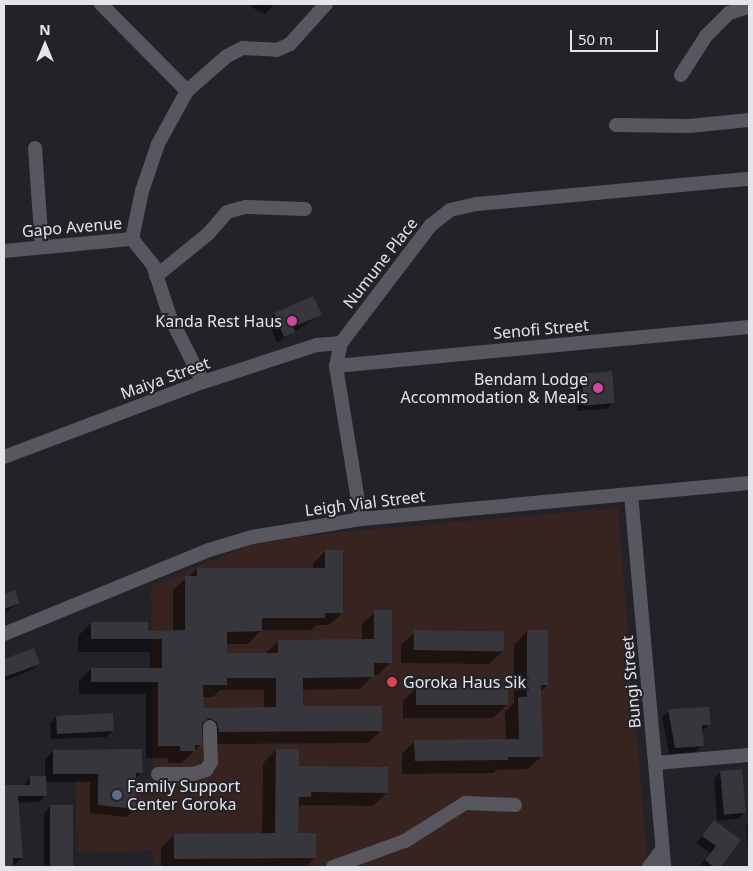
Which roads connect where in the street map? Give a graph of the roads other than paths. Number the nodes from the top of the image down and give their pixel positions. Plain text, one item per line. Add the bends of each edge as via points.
1 (101, 4) edge
2 (326, 4) edge
3 (749, 7) edge
4 (681, 75) dead end
5 (187, 91) junction
6 (749, 120) edge
7 (616, 125) dead end
8 (35, 148) dead end
9 (749, 179) edge
10 (306, 209) dead end
11 (132, 238) junction
12 (42, 247) junction
13 (4, 251) edge
14 (156, 276) junction
15 (749, 327) edge
16 (341, 343) junction
17 (336, 366) junction
18 (203, 382) junction
19 (4, 457) edge
20 (749, 483) edge
21 (631, 494) junction
22 (361, 519) junction
23 (4, 634) edge
24 (210, 727) dead end
25 (749, 755) edge
26 (656, 763) junction
27 (158, 774) dead end
28 (515, 805) dead end
29 (662, 850) junction
30 (333, 867) edge
31 (649, 867) edge
32 (664, 867) edge

1 - 5 street
2 - 5 street via 290,44 277,50 243,48 227,56
3 - 4 street via 729,13 706,36
5 - 11 street via 158,144 142,191
6 - 7 street via 690,126
8 - 12 street
9 - 16 street, Numune Place via 477,204 450,210 431,225
10 - 14 street via 246,207 227,212 208,234
11 - 12 street, Gapo Avenue
11 - 14 street, Gapo Avenue via 153,265
12 - 13 street, Gapo Avenue
14 - 18 street, Gapo Avenue via 170,317
15 - 17 street, Senofi Street
16 - 17 street, Numune Place
16 - 18 street, Maiya Street via 318,345
17 - 22 street, Numune Place
18 - 19 street, Maiya Street
20 - 21 street, Leigh Vial Street
21 - 22 street, Leigh Vial Street
21 - 26 street, Bungi Street
22 - 23 street, Leigh Vial Street via 252,537 209,550
24 - 27 street via 211,762 206,770 193,774
25 - 26 street
26 - 29 street, Bungi Street
28 - 30 street via 466,803 405,841
29 - 31 street
29 - 32 street, Bungi Street

